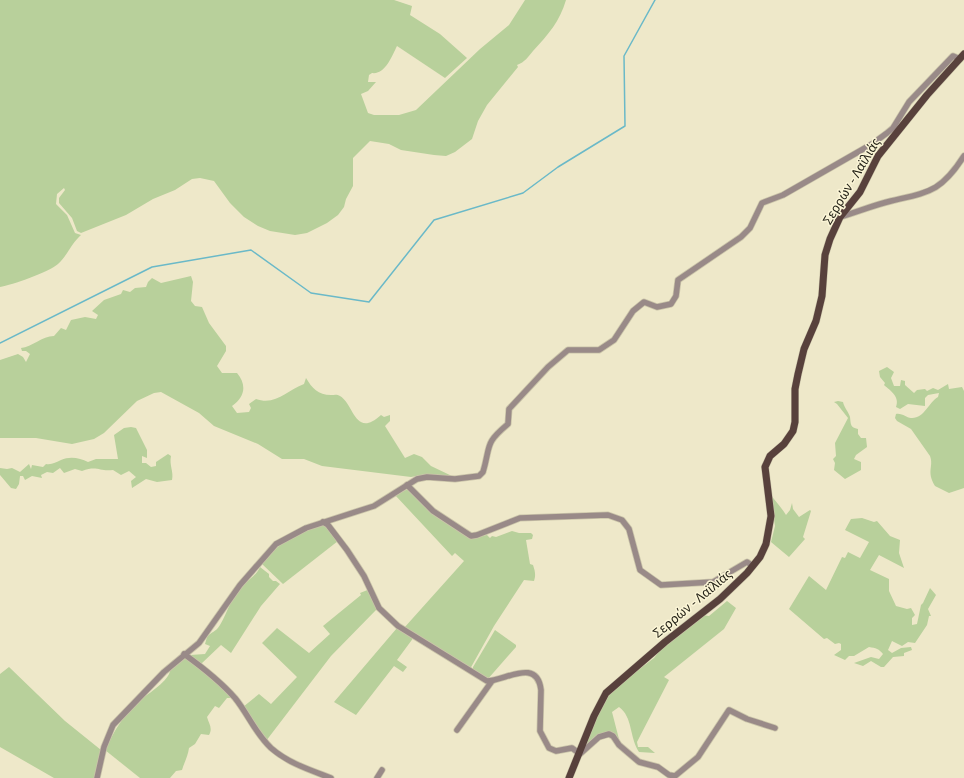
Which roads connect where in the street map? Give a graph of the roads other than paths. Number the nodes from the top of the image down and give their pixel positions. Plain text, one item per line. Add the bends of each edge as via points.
1 (962, 57) edge
2 (964, 156) edge
3 (840, 217) junction
4 (407, 485) junction
5 (322, 522) junction
6 (753, 566) junction
7 (184, 654) junction
8 (492, 681) junction
9 (775, 728) dead end
10 (457, 730) dead end
11 (580, 754) junction
12 (382, 770) dead end
13 (97, 778) edge
14 (331, 778) edge
15 (377, 778) edge
16 (569, 778) edge

1 - 3 main road, Σερρών - Λαϊλιάς via 878,156 860,192
1 - 4 street via 953,56 909,102 893,128 872,144 784,195 762,203 750,228 741,237 678,280 676,296 671,304 657,307 644,302 633,311 614,340 599,350 568,350 548,367 509,409 508,424 494,435 487,447 483,472 479,476 455,479 427,477
2 - 3 street via 945,182 935,189 912,198 889,202
3 - 6 main road, Σερρών - Λαϊλιάς via 825,255 821,302 798,374 795,389 796,422 793,431 784,444 770,456 765,467 771,524 766,544
4 - 5 street via 374,506
4 - 6 street via 433,511 471,536 520,518 608,515 622,520 629,529 640,570 661,585 713,582 747,562
5 - 7 street via 276,544 240,584 199,643
5 - 8 street via 328,525 347,550 364,576 379,608 398,626 487,681
6 - 11 main road, Σερρών - Λαϊλιάς via 720,599 606,693 594,716
7 - 13 street via 113,725 104,747
7 - 14 street via 223,685 236,699 260,736 272,748 292,763
8 - 10 street
8 - 11 street via 518,673 528,672 534,676 540,683 540,731 544,740 549,748 556,751 572,748
9 - 11 street via 729,710 698,757 675,776 658,767 639,762 609,734 599,737
11 - 16 main road, Σερρών - Λαϊλιάς
12 - 15 street

